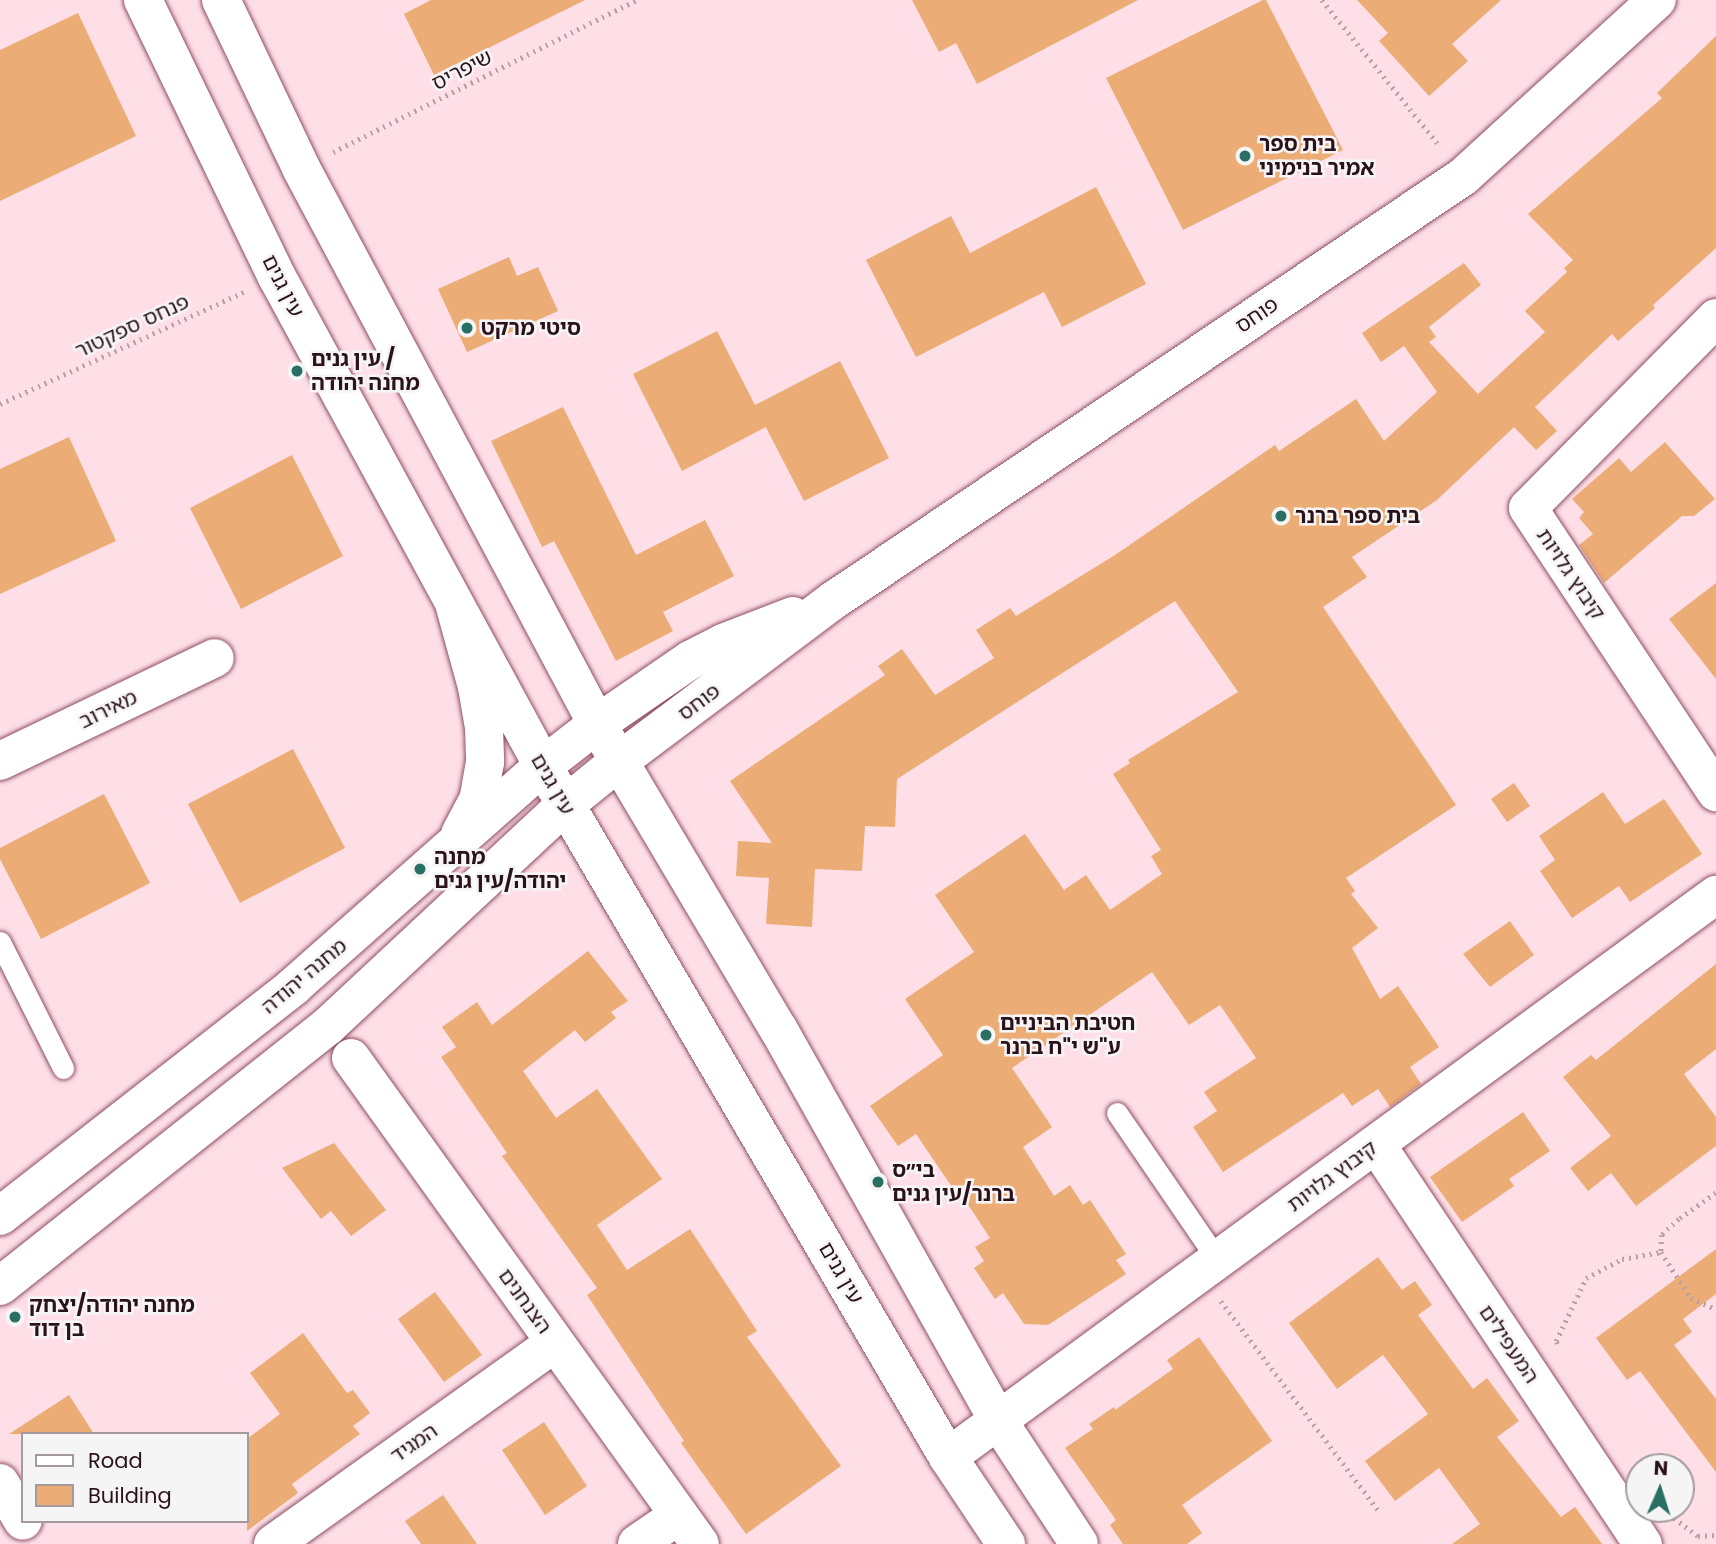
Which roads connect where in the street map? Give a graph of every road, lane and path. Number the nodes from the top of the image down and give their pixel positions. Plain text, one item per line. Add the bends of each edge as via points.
1 (143, 0) edge
2 (221, 0) edge
3 (637, 0) edge
4 (1322, 0) edge
5 (1657, 0) edge
6 (301, 168) junction
7 (1464, 176) junction
8 (277, 277) junction
9 (1716, 318) edge
10 (0, 404) edge
11 (834, 600) junction
12 (455, 607) junction
13 (215, 658) dead end
14 (597, 724) junction
15 (0, 761) edge
16 (618, 762) junction
17 (543, 766) junction
18 (1716, 793) edge
19 (565, 804) junction
20 (454, 846) junction
21 (1716, 895) edge
22 (0, 942) edge
23 (351, 1058) dead end
24 (63, 1068) dead end
25 (1117, 1113) dead end
26 (1376, 1144) junction
27 (1716, 1193) edge
28 (0, 1216) edge
29 (1661, 1252) junction
30 (1208, 1266) junction
31 (0, 1286) edge
32 (1716, 1309) edge
33 (555, 1343) junction
34 (1563, 1353) dead end
35 (997, 1419) junction
36 (948, 1457) junction
37 (0, 1483) edge
38 (1378, 1510) dead end
39 (21, 1518) edge
40 (24, 1523) edge
41 (1679, 1523) edge
42 (689, 1530) edge
43 (1716, 1535) edge
44 (37, 1544) edge
45 (273, 1544) edge
46 (637, 1544) edge
47 (1006, 1544) edge
48 (1079, 1544) edge
49 (1643, 1544) edge

1 - 8 street, עין גנים
2 - 6 street
3 - 6 path, שיפריס
4 - 7 path
5 - 7 street, פוחס
6 - 14 street
7 - 11 street, פוחס
8 - 10 path, פנחס ספקטור
8 - 12 street, עין גנים
9 - 18 street, קיבוץ גלויות via 1528,508
11 - 14 street, פוחס via 690,660
11 - 16 street, פוחס
12 - 17 street, עין גנים
12 - 20 street via 477,687 485,762 478,800
13 - 15 street, מאירוב
14 - 16 street
14 - 17 street, מחנה יהודה
16 - 19 street, פוחס
16 - 35 street via 779,1030
17 - 19 street, עין גנים
17 - 20 street, מחנה יהודה
19 - 31 street via 328,1026
19 - 36 street, עין גנים
20 - 28 street, מחנה יהודה via 294,986
21 - 26 street, קיבוץ גלויות
22 - 24 lane
23 - 33 street, הצנחנים
25 - 30 lane
26 - 30 street, קיבוץ גלויות
26 - 49 street, המעפילים
27 - 29 path via 1662,1235
29 - 32 path via 1691,1298
29 - 34 path via 1622,1259 1586,1278 1556,1341
30 - 35 street, קיבוץ גלויות
30 - 38 path
33 - 42 street, הצנחנים
33 - 45 street, המגיד
35 - 36 street, קיבוץ גלויות
35 - 48 street
36 - 47 street, עין גנים
37 - 39 street
40 - 44 street
41 - 43 path via 1698,1536
42 - 46 street

